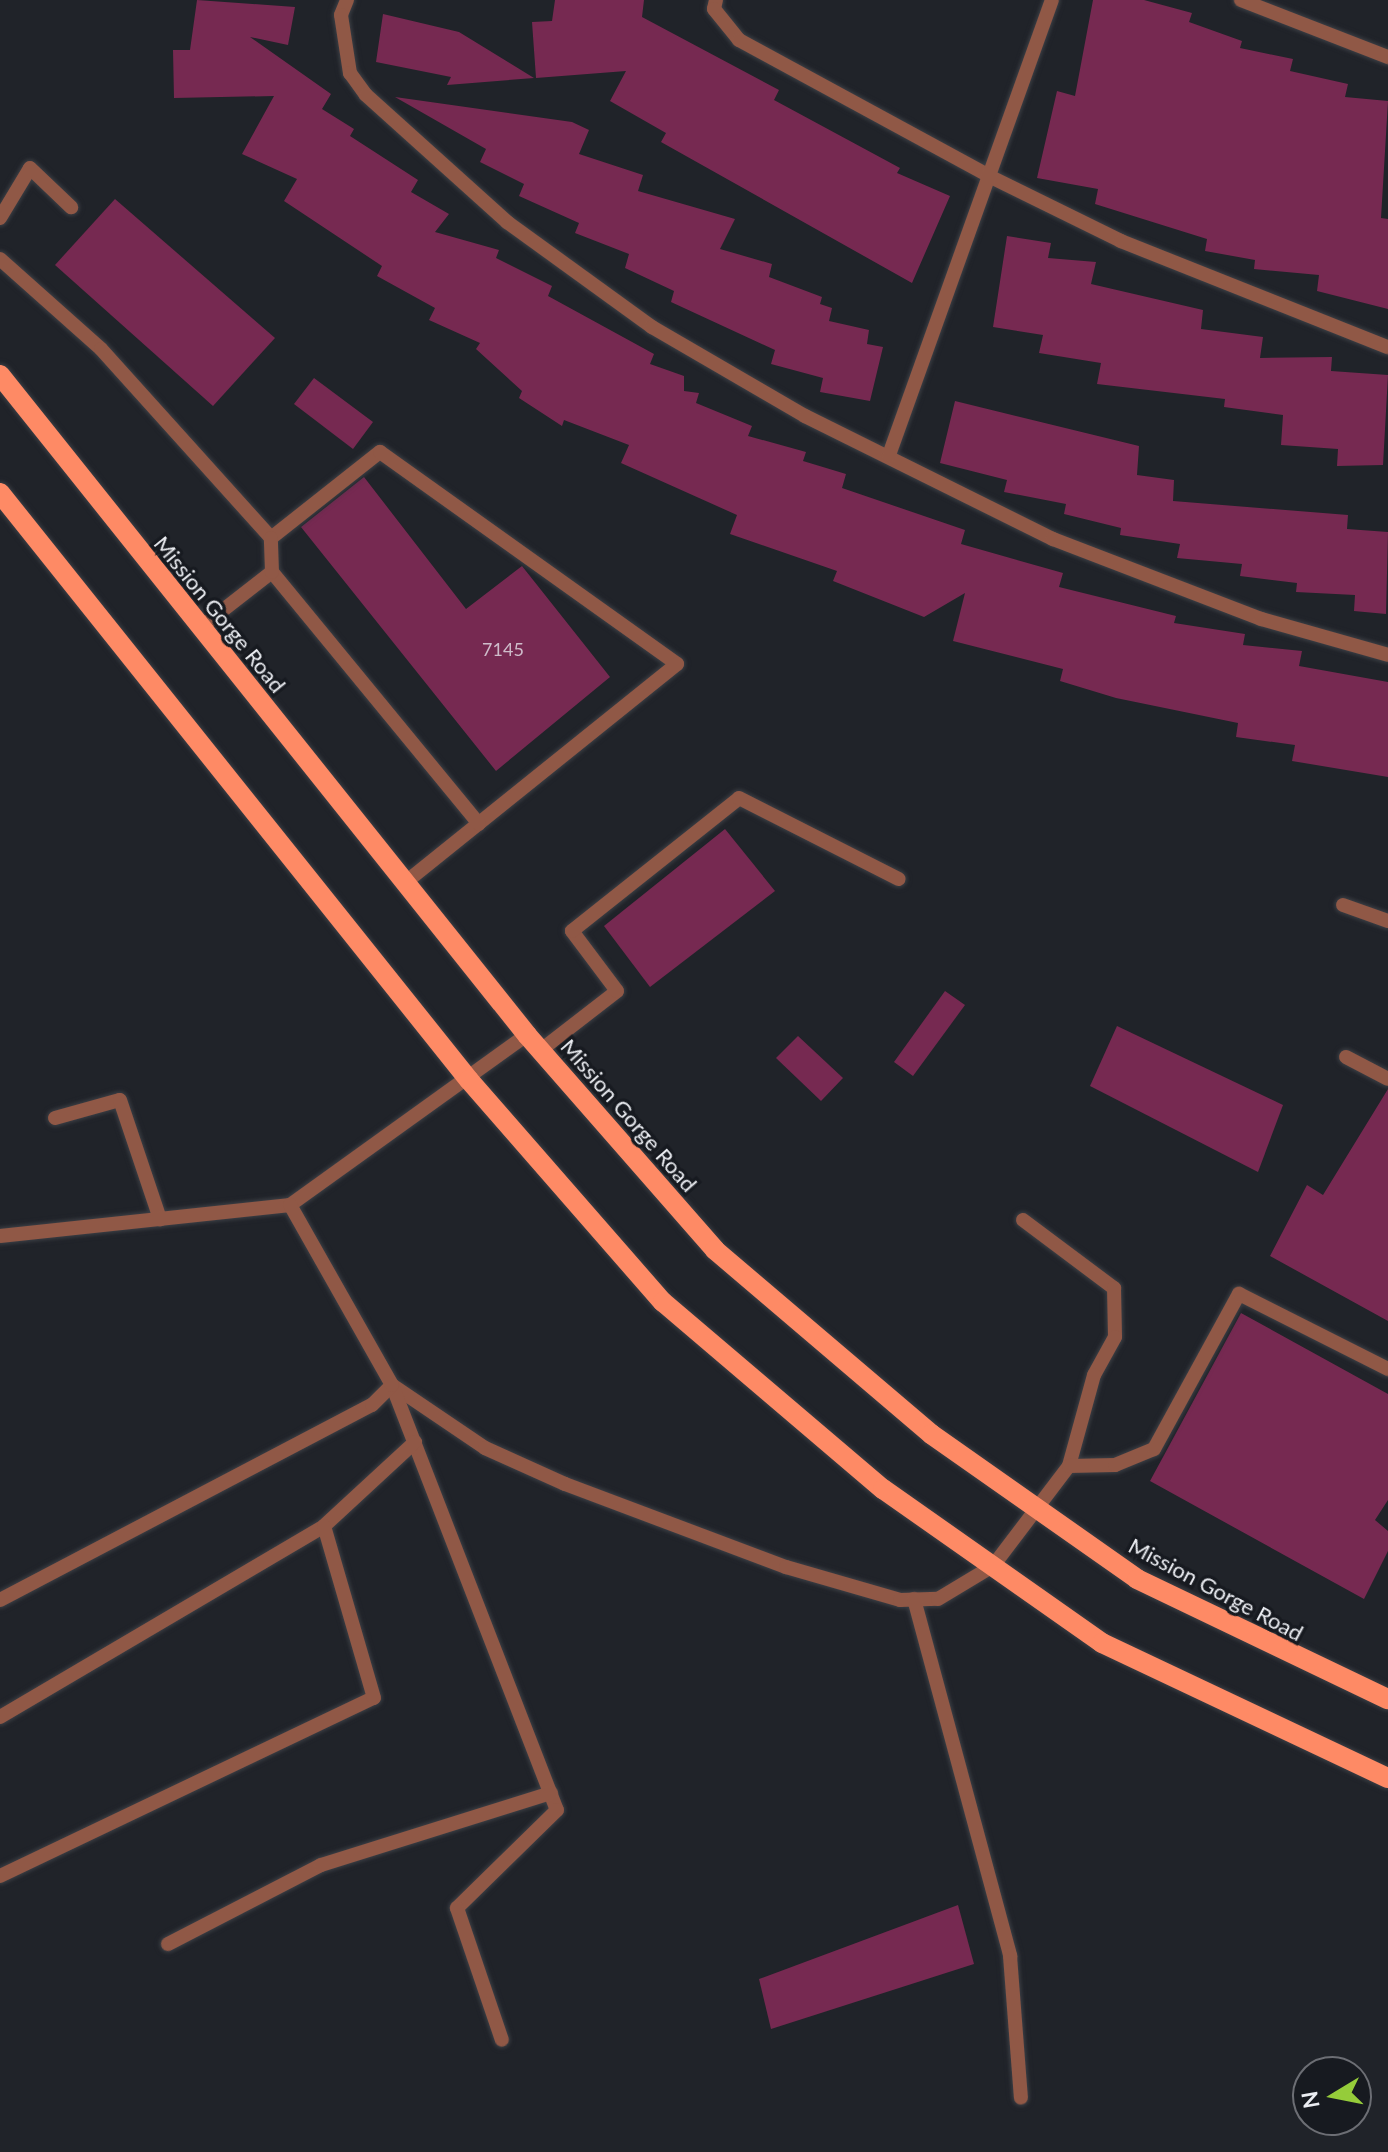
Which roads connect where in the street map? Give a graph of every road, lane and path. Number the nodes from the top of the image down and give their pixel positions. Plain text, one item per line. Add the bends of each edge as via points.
1 (347, 0) edge
2 (716, 0) edge
3 (1052, 0) edge
4 (1241, 0) edge
5 (1388, 57) edge
6 (989, 176) junction
7 (71, 207) dead end
8 (0, 218) edge
9 (0, 259) edge
10 (1388, 347) edge
11 (0, 375) edge
12 (889, 455) junction
13 (0, 493) edge
14 (271, 538) junction
15 (272, 572) junction
16 (200, 628) junction
17 (1388, 655) edge
18 (479, 824) junction
19 (899, 879) dead end
20 (405, 883) junction
21 (1343, 905) dead end
22 (1388, 921) edge
23 (534, 1042) junction
24 (1346, 1057) dead end
25 (1388, 1079) edge
26 (469, 1080) junction
27 (55, 1118) dead end
28 (290, 1205) junction
29 (160, 1219) junction
30 (1023, 1220) dead end
31 (0, 1236) edge
32 (1388, 1369) edge
33 (392, 1385) junction
34 (415, 1442) junction
35 (1069, 1466) junction
36 (1037, 1508) junction
37 (324, 1526) junction
38 (993, 1566) junction
39 (914, 1599) junction
40 (0, 1600) edge
41 (1388, 1699) edge
42 (0, 1717) edge
43 (1388, 1778) edge
44 (551, 1793) junction
45 (0, 1876) edge
46 (168, 1944) dead end
47 (502, 2040) dead end
48 (1021, 2098) dead end

1 - 12 lane via 341,15 358,84 507,222 652,327 805,416
2 - 6 lane via 714,9 739,40
3 - 6 lane
4 - 5 lane
6 - 10 lane via 1121,241
6 - 12 lane
7 - 8 lane via 30,168
9 - 14 lane via 101,349
11 - 16 main road, Mission Gorge Road
12 - 17 lane via 1053,539 1261,619
13 - 26 main road
14 - 15 lane
14 - 18 lane via 380,452 677,664
15 - 16 lane
15 - 18 lane
16 - 20 main road, Mission Gorge Road
18 - 20 lane
19 - 23 lane via 739,798 572,931 617,991
20 - 23 main road, Mission Gorge Road
21 - 22 lane
23 - 26 lane
23 - 36 main road, Mission Gorge Road via 715,1250 931,1434
24 - 25 lane
26 - 28 lane
26 - 38 main road via 663,1302 883,1489
27 - 29 lane via 120,1100
28 - 29 lane
28 - 33 lane
29 - 31 lane
30 - 35 lane via 1114,1288 1115,1337 1094,1375
32 - 35 lane via 1239,1294 1154,1449 1115,1465
33 - 34 lane
33 - 39 lane via 485,1448 565,1484 786,1567
33 - 40 lane via 372,1405
34 - 37 lane
34 - 44 lane
35 - 36 lane
36 - 38 lane
36 - 41 main road, Mission Gorge Road via 1137,1579
37 - 42 lane
37 - 45 lane via 374,1698
38 - 39 lane via 955,1593
38 - 43 main road via 1102,1643
39 - 48 lane via 1010,1956
44 - 46 lane via 321,1865
44 - 47 lane via 557,1810 457,1908

